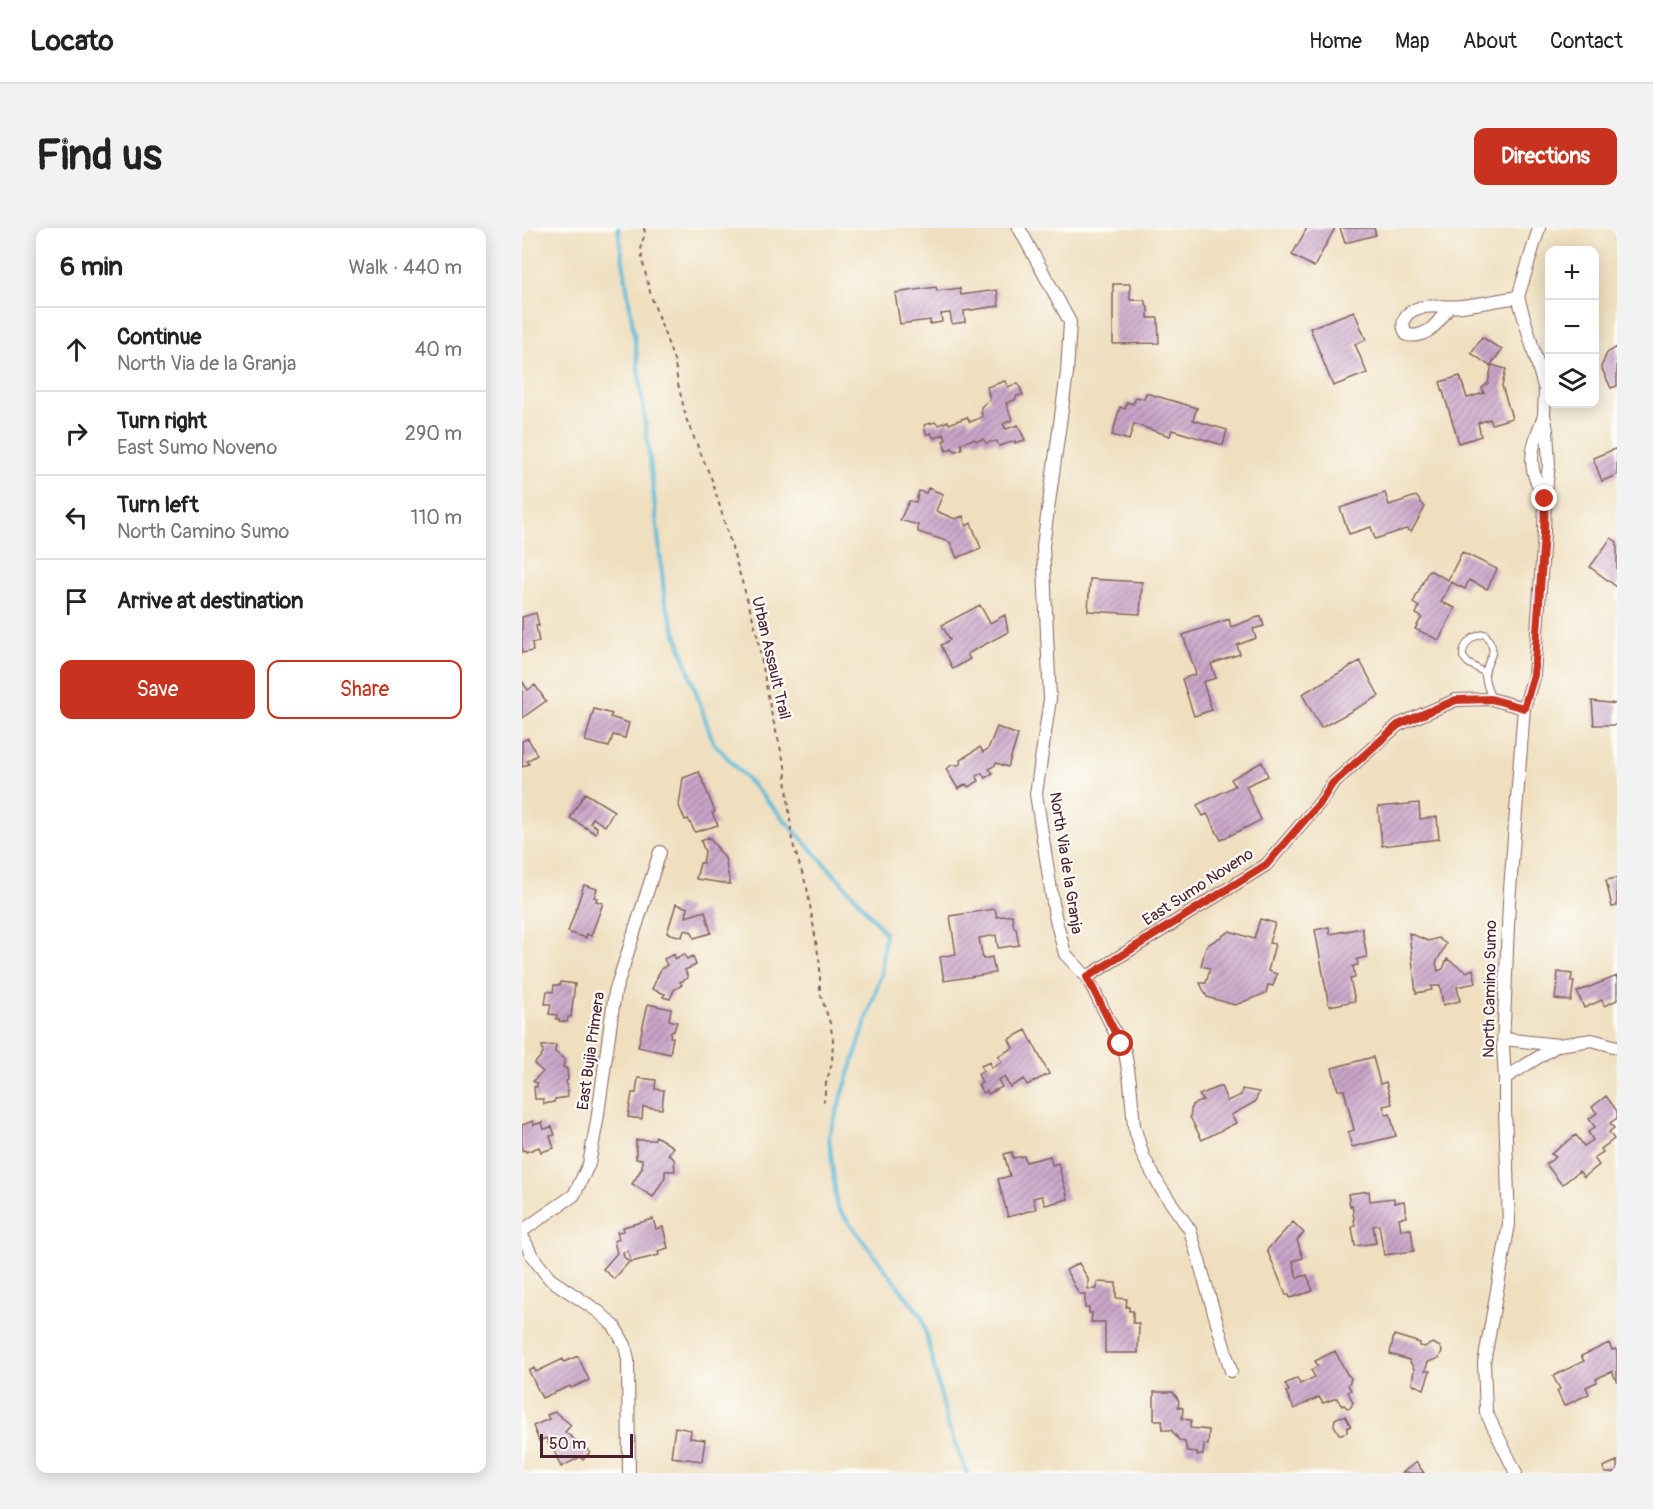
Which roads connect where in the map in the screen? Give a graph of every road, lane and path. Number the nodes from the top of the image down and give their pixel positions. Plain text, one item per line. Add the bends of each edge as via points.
1 (644, 228) edge
2 (1019, 228) edge
3 (1539, 228) edge
4 (1518, 297) junction
5 (1449, 307) dead end
6 (1485, 673) junction
7 (1491, 699) junction
8 (1524, 708) junction
9 (660, 852) dead end
10 (1087, 977) junction
11 (1504, 1039) junction
12 (1558, 1045) junction
13 (1617, 1047) edge
14 (1505, 1078) junction
15 (824, 1102) dead end
16 (522, 1233) edge
17 (1231, 1371) dead end
18 (629, 1473) edge
19 (1516, 1473) edge

1 - 15 path, Urban Assault Trail via 642,259 651,296 675,363 687,421 712,480 756,629 785,766 792,841 807,888 820,965 820,993 833,1038
2 - 10 street, North Via de la Granja via 1070,322 1067,373 1043,546 1050,699 1036,794 1055,916 1065,954
3 - 4 street
4 - 5 street
4 - 8 street, North Camino Sumo via 1545,390 1549,465 1534,675
6 - 6 lane via 1492,644 1485,634 1478,634 1462,652 1468,663
6 - 7 lane
7 - 8 street, East Sumo Noveno
7 - 10 street, East Sumo Noveno via 1456,700 1398,725 1332,784 1266,865
8 - 11 street, North Camino Sumo via 1509,902
9 - 16 street, East Bujia Primera via 615,992 589,1164 574,1196
10 - 17 street, North Via de la Granja via 1125,1052 1134,1126 1143,1156 1190,1230
11 - 12 street
11 - 14 street, North Camino Sumo
12 - 13 street via 1592,1040
12 - 14 street
14 - 19 street, North Camino Sumo via 1509,1224 1484,1363 1486,1412
16 - 18 street via 532,1256 550,1279 599,1312 614,1326 625,1345

